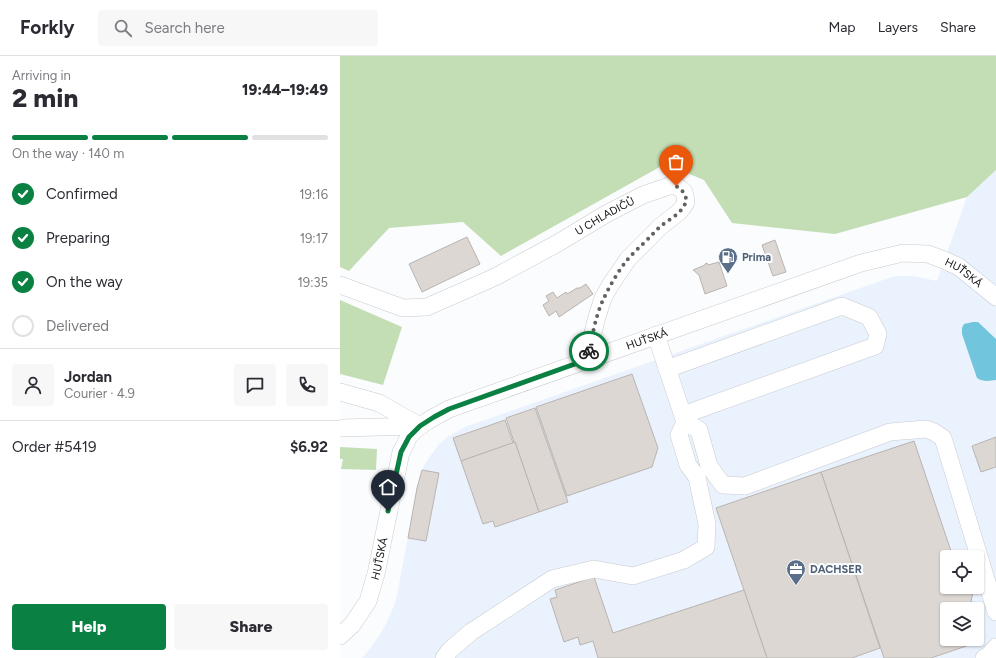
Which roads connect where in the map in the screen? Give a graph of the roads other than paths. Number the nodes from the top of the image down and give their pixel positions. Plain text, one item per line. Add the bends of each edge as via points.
1 (340, 285) edge
2 (996, 297) edge
3 (656, 335) junction
4 (586, 360) junction
5 (667, 370) junction
6 (340, 392) edge
7 (684, 418) junction
8 (420, 426) junction
9 (340, 428) edge
10 (723, 485) junction
11 (702, 503) junction
12 (996, 612) edge
13 (340, 636) edge
14 (996, 647) edge
15 (444, 658) edge
16 (984, 658) edge

1 - 4 street, U CHLADIČŮ via 403,308 427,307 495,277 643,195 676,186 684,192 686,202 679,212 628,259 611,284 603,298
2 - 3 street, HUŤSKÁ via 959,267 928,254 903,253 861,263
3 - 4 street, HUŤSKÁ
3 - 5 street
4 - 8 street, HUŤSKÁ via 449,409
5 - 7 street
5 - 7 street via 842,306 869,317 878,334 875,346
6 - 8 street via 379,403
7 - 10 street via 699,430 709,466
7 - 11 street via 679,435 688,465 697,477
8 - 9 street
8 - 13 street, HUŤSKÁ via 409,437 401,452 368,601 352,625
10 - 11 street
10 - 12 street via 745,486 890,432 926,428 943,438
11 - 15 street via 707,524 706,547 684,560 633,576 594,569 552,579 471,632
14 - 16 street

